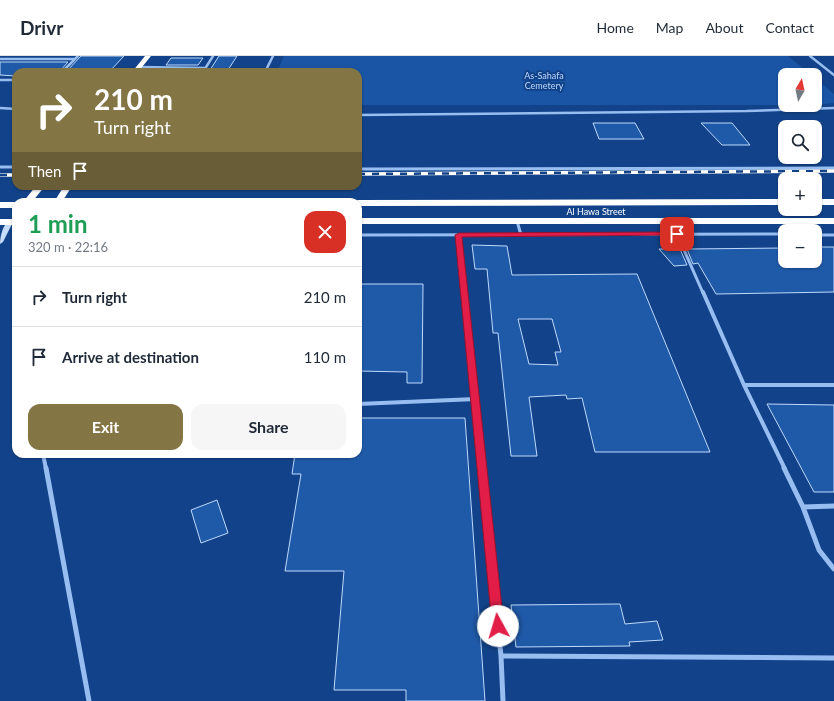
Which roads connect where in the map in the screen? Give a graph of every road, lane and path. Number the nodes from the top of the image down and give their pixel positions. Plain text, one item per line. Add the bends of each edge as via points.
1 (78, 56) edge
2 (148, 56) edge
3 (157, 56) edge
4 (213, 56) edge
5 (273, 56) edge
6 (810, 56) edge
7 (0, 59) edge
8 (75, 59) junction
9 (66, 68) edge
10 (138, 68) edge
11 (148, 68) edge
12 (206, 68) edge
13 (267, 68) edge
14 (834, 75) edge
15 (0, 80) edge
16 (12, 80) edge
17 (0, 108) edge
18 (12, 108) edge
19 (834, 108) edge
20 (362, 115) edge
21 (0, 167) edge
22 (12, 167) edge
23 (834, 168) edge
24 (362, 169) edge
25 (38, 190) edge
26 (30, 198) edge
27 (778, 202) edge
28 (822, 202) edge
29 (834, 202) edge
30 (362, 204) edge
31 (0, 205) edge
32 (12, 205) edge
33 (12, 220) edge
34 (362, 221) edge
35 (517, 221) junction
36 (834, 221) edge
37 (0, 222) edge
38 (12, 223) edge
39 (677, 234) junction
40 (778, 234) edge
41 (362, 235) edge
42 (459, 235) junction
43 (521, 235) junction
44 (822, 235) edge
45 (834, 235) edge
46 (1, 240) edge
47 (744, 385) junction
48 (834, 385) edge
49 (476, 399) junction
50 (362, 404) edge
51 (44, 458) edge
52 (834, 506) edge
53 (803, 507) junction
54 (834, 569) edge
55 (501, 656) junction
56 (834, 658) edge
57 (89, 701) edge
58 (503, 701) edge

1 - 8 street
2 - 10 highway
3 - 11 highway
4 - 12 street
5 - 13 street
6 - 14 street
7 - 8 street
8 - 9 street
15 - 16 street
17 - 18 street
19 - 20 street
21 - 22 street
23 - 24 street
25 - 26 highway
27 - 30 highway, Al Hawa Street
28 - 29 highway
31 - 32 highway
33 - 37 highway
34 - 35 highway, Al Hawa Street
35 - 36 highway, Al Hawa Street
35 - 43 street
38 - 46 street
39 - 40 street
39 - 43 street
39 - 47 street
41 - 42 street
42 - 43 street
42 - 49 street
44 - 45 street
47 - 48 street
47 - 53 street
49 - 50 street
49 - 55 street
51 - 57 street
52 - 53 street
53 - 54 street via 819,550
55 - 56 street
55 - 58 street

